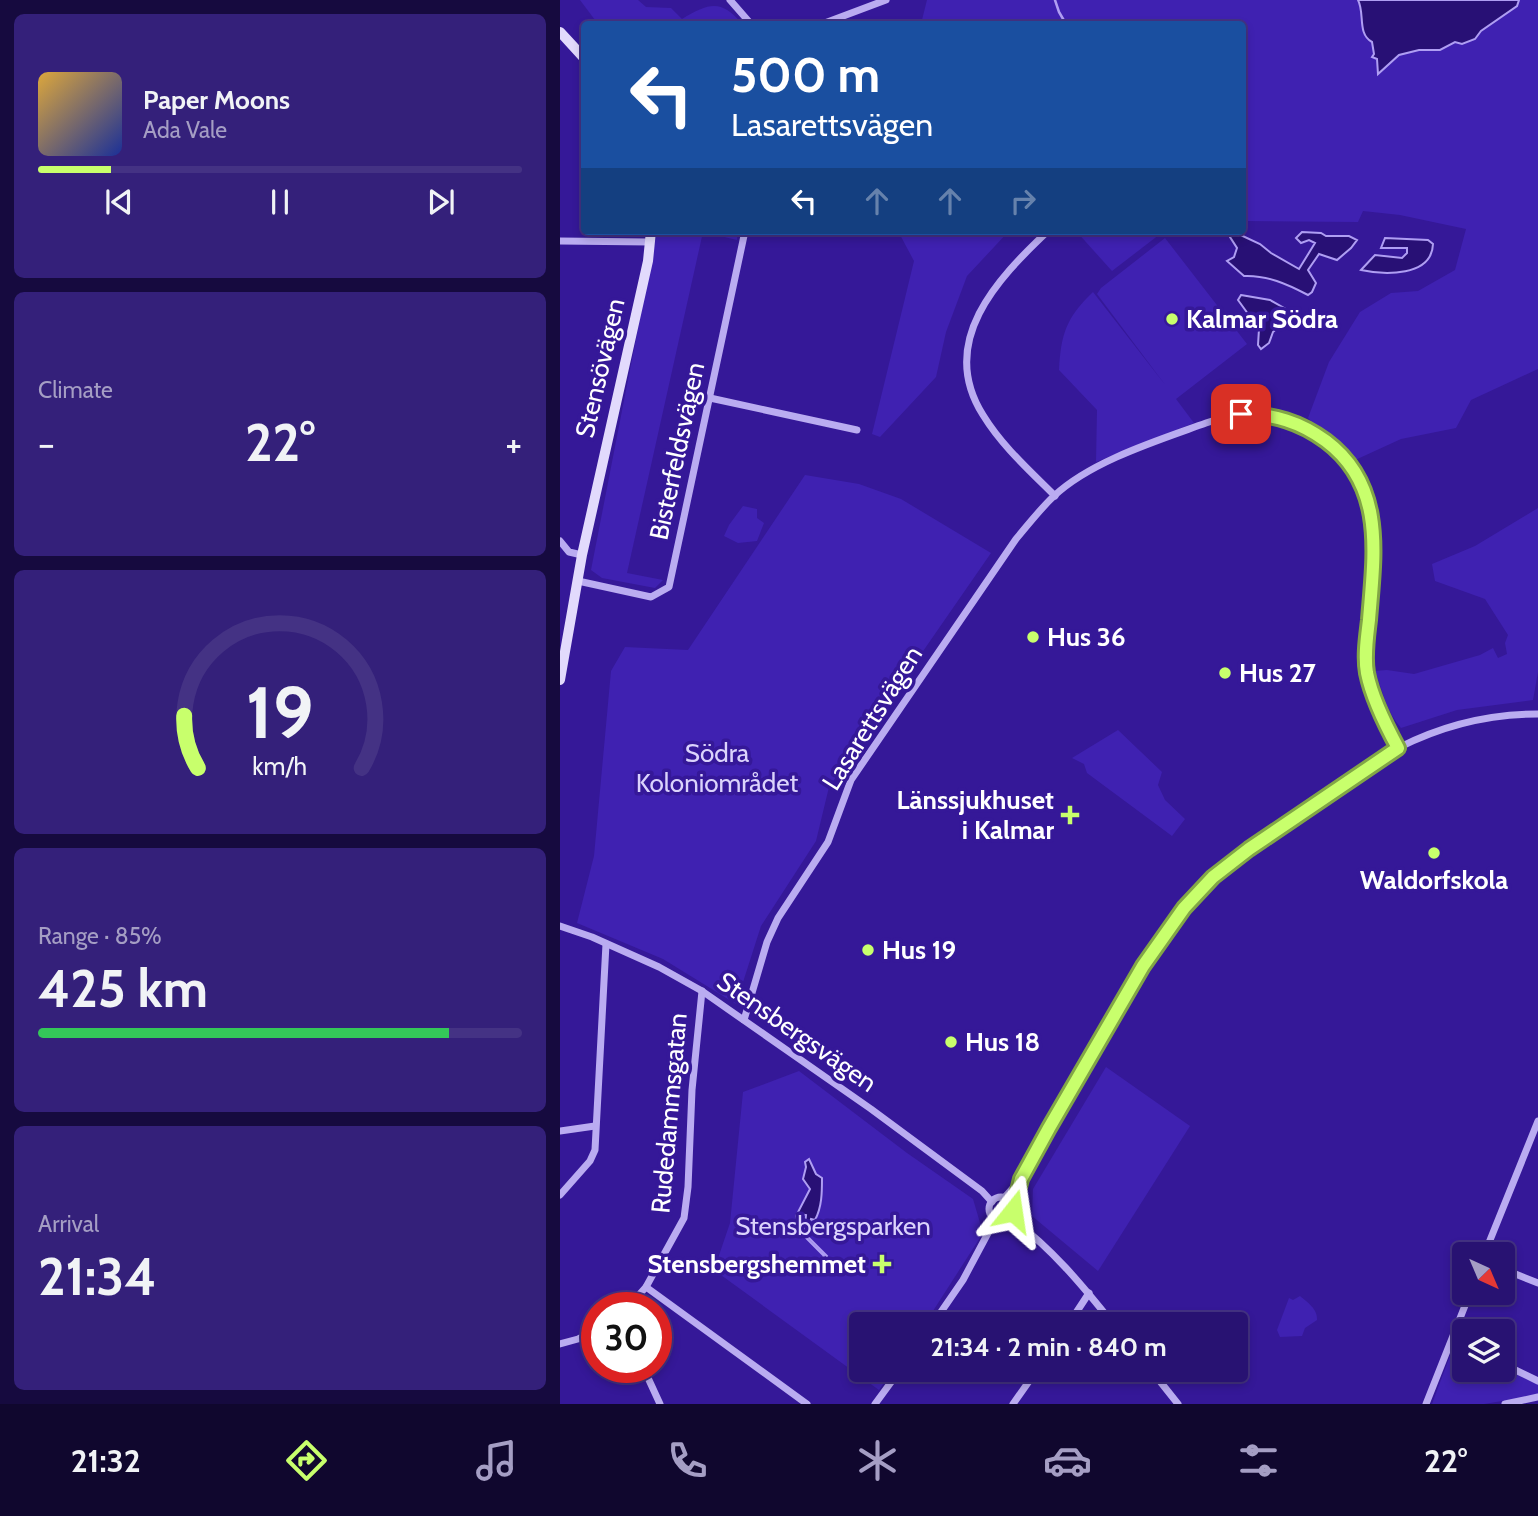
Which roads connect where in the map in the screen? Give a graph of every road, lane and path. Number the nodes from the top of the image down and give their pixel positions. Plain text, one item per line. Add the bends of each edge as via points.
1 (730, 0) edge
2 (886, 0) edge
3 (748, 21) edge
4 (830, 21) edge
5 (560, 33) edge
6 (581, 55) edge
7 (744, 235) edge
8 (1044, 235) edge
9 (651, 236) edge
10 (560, 241) edge
11 (710, 398) junction
12 (857, 430) dead end
13 (1055, 496) junction
14 (560, 541) edge
15 (582, 555) junction
16 (578, 581) junction
17 (560, 680) edge
18 (1538, 714) edge
19 (1398, 748) junction
20 (560, 926) edge
21 (606, 944) junction
22 (702, 991) junction
23 (744, 1020) junction
24 (1538, 1121) edge
25 (595, 1126) junction
26 (560, 1131) edge
27 (1021, 1179) junction
28 (560, 1195) edge
29 (1004, 1198) junction
30 (992, 1202) junction
31 (1012, 1208) junction
32 (1009, 1217) junction
33 (995, 1220) junction
34 (1489, 1242) edge
35 (1516, 1274) edge
36 (1538, 1283) edge
37 (646, 1287) junction
38 (642, 1292) edge
39 (1089, 1293) junction
40 (1465, 1306) edge
41 (941, 1312) edge
42 (1077, 1312) edge
43 (1104, 1312) edge
44 (581, 1337) edge
45 (560, 1344) edge
46 (1450, 1345) joint
47 (1515, 1370) edge
48 (1538, 1381) edge
49 (891, 1382) edge
50 (1029, 1382) edge
51 (1161, 1382) edge
52 (650, 1383) edge
53 (1538, 1397) edge
54 (660, 1404) edge
55 (807, 1404) edge
56 (875, 1404) edge
57 (1013, 1404) edge
58 (1178, 1404) edge
59 (1426, 1404) edge
60 (1504, 1404) edge

1 - 3 street
2 - 4 street
5 - 6 street
7 - 11 street, Bisterfeldsvägen
8 - 13 street via 988,295 972,327 968,382 982,414 1005,446
9 - 10 street
9 - 15 street, Stensövägen
11 - 12 street
11 - 16 street, Bisterfeldsvägen via 668,587 651,597
13 - 19 street, Lasarettsvägen via 1084,474 1221,418 1264,414 1303,426 1325,440 1352,468 1371,508 1367,674
13 - 23 street, Lasarettsvägen via 1016,539 851,780 828,842 767,942
14 - 15 street via 569,552
15 - 16 street, Stensövägen
16 - 17 street, Stensövägen
18 - 19 street via 1454,725
19 - 27 street via 1249,849 1184,908 1126,993
20 - 21 street, Stensbergsvägen
21 - 22 street, Stensbergsvägen
21 - 25 street
22 - 23 street, Stensbergsvägen
22 - 37 street, Rudedammsgatan via 684,1218
23 - 30 street, Stensbergsvägen
24 - 34 street
25 - 26 street
25 - 28 street via 590,1161
27 - 29 street
27 - 31 street
29 - 30 street
29 - 31 street
30 - 33 street via 989,1211
31 - 32 street
32 - 33 street
32 - 39 street
33 - 41 street
35 - 36 street
37 - 38 street, Rudedammsgatan
37 - 55 street
39 - 42 street
39 - 43 street
40 - 46 street
44 - 45 street
46 - 59 street
47 - 48 street
49 - 56 street
50 - 57 street
51 - 58 street
52 - 54 street
53 - 60 street

